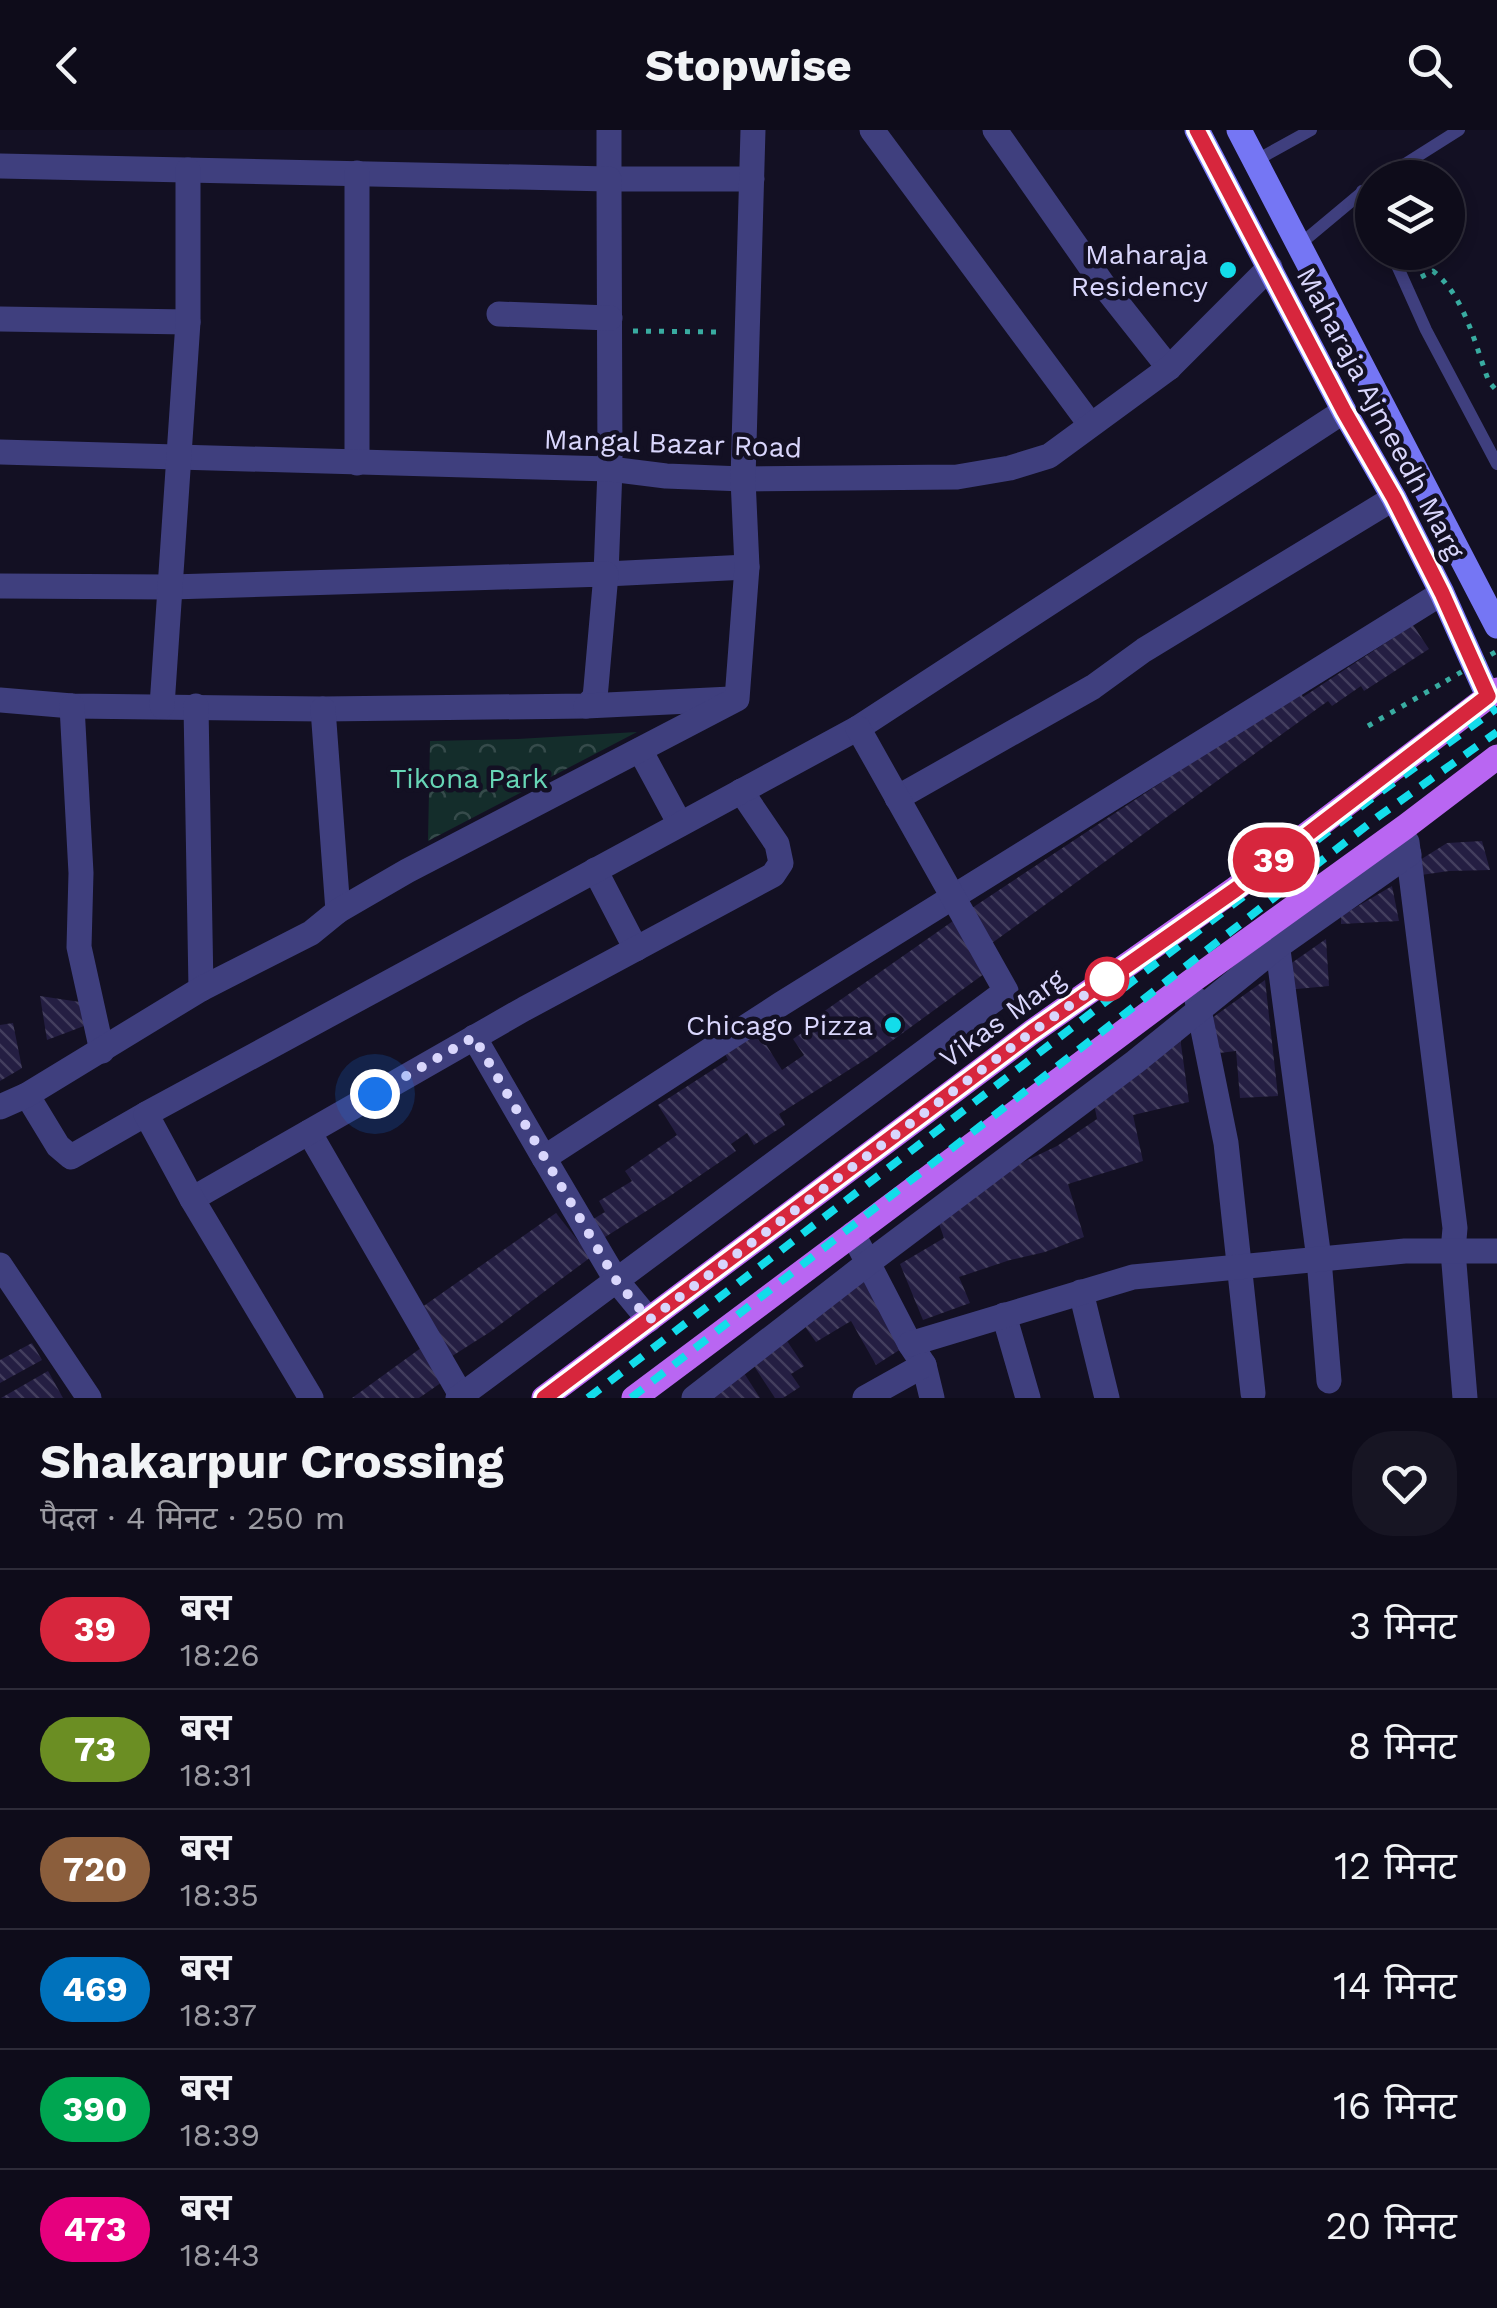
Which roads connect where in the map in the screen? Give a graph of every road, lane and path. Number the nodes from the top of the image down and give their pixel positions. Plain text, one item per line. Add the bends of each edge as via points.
1 (609, 130) edge
2 (753, 130) edge
3 (872, 130) edge
4 (995, 130) edge
5 (1197, 130) edge
6 (1239, 130) edge
7 (1311, 130) edge
8 (1459, 130) edge
9 (1412, 160) edge
10 (1255, 161) junction
11 (0, 166) edge
12 (188, 170) junction
13 (356, 174) junction
14 (609, 179) junction
15 (752, 179) junction
16 (1355, 198) edge
17 (1298, 245) junction
18 (1270, 267) junction
19 (1399, 270) edge
20 (1433, 271) dead end
21 (500, 314) dead end
22 (0, 319) edge
23 (188, 322) junction
24 (610, 325) junction
25 (748, 332) junction
26 (1169, 368) junction
27 (1497, 392) edge
28 (1344, 411) junction
29 (1090, 424) junction
30 (0, 452) edge
31 (178, 459) junction
32 (356, 463) junction
33 (1497, 464) edge
34 (610, 469) junction
35 (743, 479) junction
36 (1394, 498) junction
37 (747, 567) junction
38 (606, 574) junction
39 (0, 586) edge
40 (170, 587) junction
41 (1442, 593) junction
42 (1494, 614) edge
43 (1458, 629) junction
44 (1497, 650) edge
45 (1492, 693) edge
46 (736, 699) junction
47 (0, 700) edge
48 (72, 706) junction
49 (162, 706) junction
50 (196, 706) junction
51 (586, 706) junction
52 (323, 709) junction
53 (1368, 726) dead end
54 (858, 728) junction
55 (640, 750) junction
56 (1497, 757) edge
57 (742, 791) junction
58 (897, 798) junction
59 (680, 824) junction
60 (1406, 827) junction
61 (1409, 854) junction
62 (595, 870) junction
63 (954, 898) junction
64 (338, 911) junction
65 (1274, 920) junction
66 (1277, 947) junction
67 (636, 949) junction
68 (1193, 980) junction
69 (201, 989) junction
70 (1199, 1012) junction
71 (474, 1037) junction
72 (102, 1051) junction
73 (26, 1095) junction
74 (0, 1107) edge
75 (146, 1114) junction
76 (308, 1132) junction
77 (544, 1158) junction
78 (192, 1198) junction
79 (853, 1234) junction
80 (1454, 1251) junction
81 (1497, 1251) edge
82 (1319, 1259) junction
83 (868, 1263) junction
84 (0, 1264) edge
85 (1238, 1267) junction
86 (616, 1280) junction
87 (1081, 1292) junction
88 (1004, 1315) junction
89 (649, 1320) junction
90 (917, 1354) junction
91 (1329, 1380) dead end
92 (1254, 1394) dead end
93 (460, 1396) edge
94 (89, 1398) edge
95 (311, 1398) edge
96 (544, 1398) edge
97 (634, 1398) edge
98 (694, 1398) edge
99 (865, 1398) edge
100 (932, 1398) edge
101 (1028, 1398) edge
102 (1106, 1398) edge
103 (1465, 1398) edge

1 - 14 street
2 - 15 street
3 - 29 street
4 - 26 street
5 - 18 main road, Maharaja Ajmeedh Marg
6 - 10 main road, Maharaja Ajmeedh Marg
7 - 10 lane
8 - 9 lane
10 - 17 main road, Maharaja Ajmeedh Marg
11 - 12 street
12 - 13 street
12 - 23 street
13 - 14 street
13 - 32 street
14 - 15 street
14 - 24 street
15 - 25 street
16 - 17 lane
17 - 42 main road, Maharaja Ajmeedh Marg
18 - 26 street, Mangal Bazar Road
18 - 28 main road, Maharaja Ajmeedh Marg
19 - 33 lane
20 - 27 path via 1457,299
21 - 24 street
22 - 23 street
23 - 31 street
24 - 25 path
24 - 34 street
25 - 35 street
26 - 29 street, Mangal Bazar Road
28 - 36 main road, Maharaja Ajmeedh Marg
28 - 54 street
29 - 35 street, Mangal Bazar Road via 1049,456 974,474
30 - 31 street, Mangal Bazar Road
31 - 32 street, Mangal Bazar Road
31 - 40 street
32 - 34 street, Mangal Bazar Road
34 - 35 street, Mangal Bazar Road
34 - 38 street
35 - 37 street
36 - 41 main road, Maharaja Ajmeedh Marg
36 - 58 street via 1093,688
37 - 38 street
37 - 46 street
38 - 40 street
38 - 51 street via 596,688
39 - 40 street
40 - 49 street
41 - 43 main road, Maharaja Ajmeedh Marg
41 - 63 street
42 - 43 lane
43 - 45 main road, Maharaja Ajmeedh Marg
44 - 53 path, bridge
45 - 89 main road, Vikas Marg
46 - 51 street
46 - 55 street
47 - 48 street
48 - 49 street
48 - 72 street via 79,947
49 - 50 street
50 - 52 street
50 - 69 street
51 - 52 street
52 - 64 street
54 - 57 street
54 - 58 street
55 - 59 street
55 - 64 street
56 - 60 main road
57 - 59 street
57 - 67 street via 777,844 781,863 773,875
58 - 63 street
59 - 62 street
60 - 61 street
60 - 65 main road
61 - 66 street
61 - 80 street
62 - 67 street
62 - 75 street
63 - 77 street
63 - 86 street via 1006,990
64 - 69 street via 312,933
65 - 66 street
65 - 68 main road
66 - 70 street
66 - 82 street
67 - 71 street
68 - 70 street
68 - 79 main road
69 - 72 street
70 - 83 street
70 - 85 street via 1226,1143
71 - 76 street
71 - 77 street
72 - 73 street
73 - 74 street
73 - 75 street via 71,1158
75 - 78 street
76 - 78 street
76 - 93 street
77 - 86 street
78 - 95 street
79 - 83 street
79 - 97 main road
80 - 81 street
80 - 82 street
80 - 103 street
82 - 85 street
82 - 91 street
83 - 90 street
83 - 98 street
84 - 94 street
85 - 87 street via 1133,1277
85 - 92 street
86 - 89 street
86 - 93 street
87 - 88 street
87 - 102 street
88 - 90 street
88 - 101 street
89 - 96 main road, Vikas Marg
90 - 99 street
90 - 100 street

